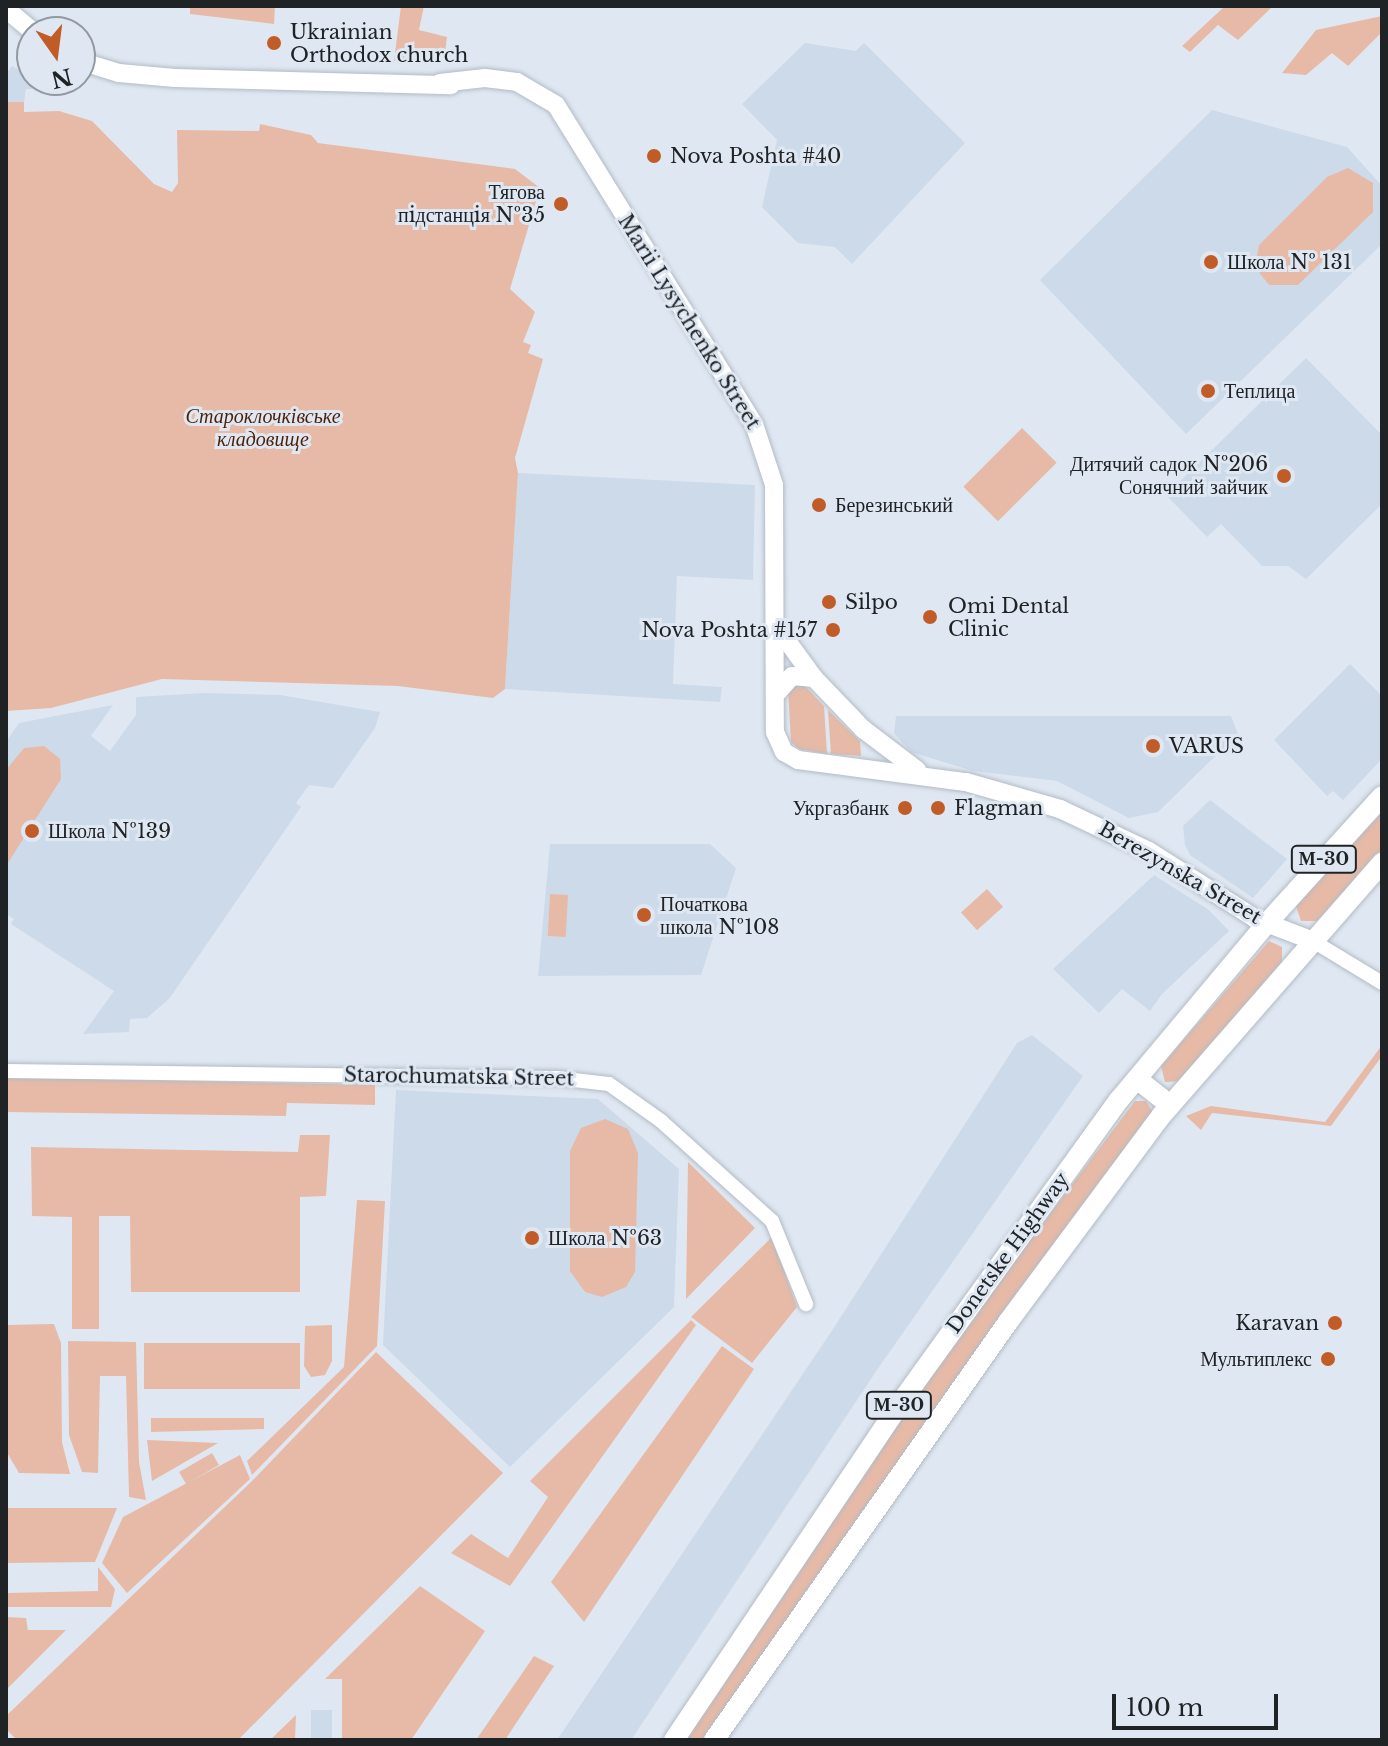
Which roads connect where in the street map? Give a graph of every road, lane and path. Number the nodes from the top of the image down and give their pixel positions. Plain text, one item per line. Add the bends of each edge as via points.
1 (96, 66) edge
2 (775, 621) junction
3 (814, 678) junction
4 (775, 695) junction
5 (863, 729) junction
6 (784, 752) joint
7 (858, 767) junction
8 (923, 774) junction
9 (1382, 796) edge
10 (1382, 863) edge
11 (1267, 923) junction
12 (1313, 941) junction
13 (1382, 983) edge
14 (6, 1071) edge
15 (1137, 1079) junction
16 (1170, 1105) junction
17 (806, 1304) dead end
18 (674, 1740) edge
19 (714, 1740) edge

1 - 2 main road, Marii Lysychenko Street via 175,78 440,83 485,78 532,87 556,105 739,396 764,446 775,503
2 - 3 main road, Marii Lysychenko Street
2 - 4 main road, Marii Lysychenko Street
3 - 4 main road via 792,676
3 - 5 main road, Marii Lysychenko Street
4 - 6 main road, Marii Lysychenko Street via 775,732
5 - 7 main road via 870,748
5 - 8 main road, Berezynska Street
6 - 7 main road, Berezynska Street via 798,760
7 - 8 main road, Berezynska Street
8 - 11 main road, Berezynska Street via 1003,791 1093,823
9 - 11 highway, Donetske Highway / М-30
10 - 12 highway, Donetske Highway / М-30
11 - 12 main road, Berezynska Street
11 - 15 highway, Donetske Highway / М-30
12 - 13 street, Berezynska Street
12 - 16 highway, Donetske Highway / М-30
14 - 17 street, Starochumatska Street via 557,1078 609,1084 661,1121 772,1221
15 - 16 highway
15 - 18 highway, Donetske Highway / М-30 via 909,1391
16 - 19 highway, Donetske Highway / М-30 via 999,1335

